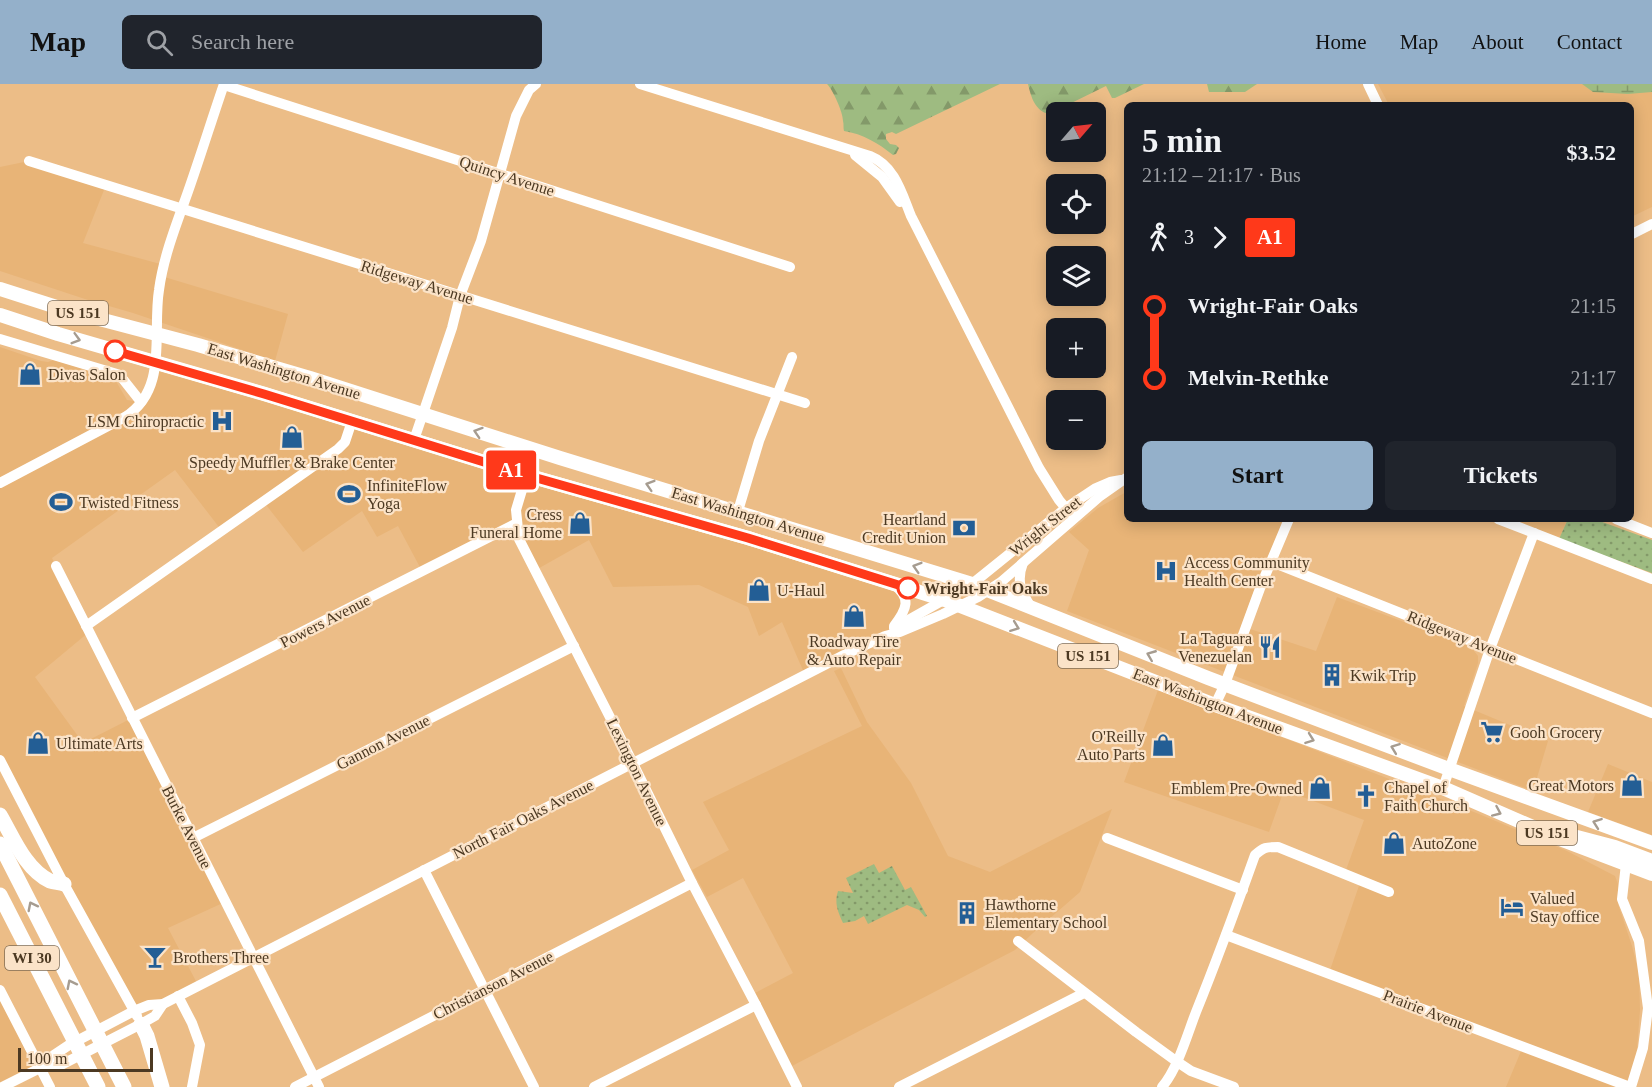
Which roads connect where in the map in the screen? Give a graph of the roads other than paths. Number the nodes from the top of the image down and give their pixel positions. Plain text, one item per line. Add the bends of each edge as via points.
1 (536, 84) edge
2 (640, 84) edge
3 (1368, 84) edge
4 (224, 85) edge
5 (1377, 102) edge
6 (29, 161) dead end
7 (500, 173) junction
8 (181, 209) junction
9 (1652, 224) edge
10 (1634, 233) edge
11 (790, 267) dead end
12 (0, 289) edge
13 (460, 296) junction
14 (0, 315) edge
15 (157, 334) junction
16 (0, 339) edge
17 (792, 357) dead end
18 (156, 362) junction
19 (777, 395) junction
20 (141, 402) junction
21 (805, 403) dead end
22 (423, 414) junction
23 (352, 421) junction
24 (414, 440) junction
25 (534, 450) junction
26 (526, 475) junction
27 (1124, 479) edge
28 (1124, 480) edge
29 (0, 483) edge
30 (1066, 508) junction
31 (738, 511) junction
32 (1074, 519) junction
33 (1287, 522) edge
34 (1506, 522) edge
35 (1624, 522) edge
36 (517, 523) junction
37 (1534, 533) junction
38 (1652, 533) edge
39 (1024, 562) junction
40 (1272, 562) junction
41 (56, 566) dead end
42 (1652, 579) edge
43 (890, 582) junction
44 (972, 584) junction
45 (988, 590) junction
46 (945, 600) junction
47 (961, 606) junction
48 (1031, 607) junction
49 (86, 626) junction
50 (888, 632) junction
51 (574, 646) junction
52 (1490, 649) junction
53 (1225, 684) junction
54 (1215, 705) junction
55 (1652, 713) edge
56 (132, 718) junction
57 (0, 760) edge
58 (632, 764) junction
59 (1449, 769) junction
60 (1443, 788) junction
61 (0, 815) edge
62 (193, 837) junction
63 (1107, 838) dead end
64 (1565, 841) junction
65 (1652, 843) edge
66 (0, 844) edge
67 (1652, 861) edge
68 (1626, 864) junction
69 (424, 870) junction
70 (1646, 872) edge
71 (1652, 882) edge
72 (692, 883) junction
73 (64, 884) junction
74 (1243, 890) junction
75 (1389, 892) dead end
76 (0, 895) edge
77 (1226, 935) junction
78 (1018, 941) dead end
79 (253, 957) junction
80 (0, 990) edge
81 (484, 990) junction
82 (1084, 993) junction
83 (177, 996) junction
84 (756, 1005) junction
85 (138, 1018) junction
86 (1176, 1061) junction
87 (40, 1068) junction
88 (317, 1082) edge
89 (2, 1087) edge
90 (50, 1087) edge
91 (98, 1087) edge
92 (124, 1087) edge
93 (162, 1087) edge
94 (192, 1087) edge
95 (295, 1087) edge
96 (534, 1087) edge
97 (594, 1087) edge
98 (797, 1087) edge
99 (899, 1087) edge
100 (1162, 1087) edge
101 (1234, 1087) edge
102 (1631, 1087) edge

1 - 7 street via 516,116
2 - 30 street via 876,159 888,169 1039,468
3 - 5 street
4 - 7 street, Quincy Avenue
4 - 8 street
6 - 8 street, Ridgeway Avenue
7 - 11 street, Quincy Avenue
7 - 13 street
8 - 13 street, Ridgeway Avenue
8 - 15 street via 162,272
9 - 10 street
12 - 15 main road, East Washington Avenue / US 151
13 - 19 street, Ridgeway Avenue
13 - 22 street
14 -> 18 main road, East Washington Avenue / US 151
15 - 18 street
15 - 22 main road, East Washington Avenue / US 151
16 - 20 street via 117,374
17 - 19 street
18 - 20 street via 152,385
18 - 23 main road, East Washington Avenue / US 151
19 - 21 street, Ridgeway Avenue
19 - 31 street
20 - 29 street via 122,419
22 - 24 street
25 -> 22 main road, East Washington Avenue / US 151
23 - 24 main road, East Washington Avenue / US 151
23 - 49 street via 345,442 338,449
24 - 26 main road, East Washington Avenue / US 151
25 - 26 street, Lexington Avenue
31 -> 25 main road, East Washington Avenue / US 151
26 - 36 street, Lexington Avenue via 516,510
26 - 43 main road, East Washington Avenue / US 151
27 - 30 street, Wright Street via 1096,488
28 - 32 street, Wright Street
30 - 32 street
30 - 44 street, Wright Street
44 -> 31 main road, East Washington Avenue / US 151
32 - 39 street, Wright Street
33 - 40 street
34 - 37 street
35 - 38 street
36 - 51 street, Lexington Avenue via 519,539
36 - 56 street, Powers Avenue
37 - 42 street
37 - 52 street
39 - 45 street, Wright Street
39 - 48 street via 1020,586
40 - 52 street, Ridgeway Avenue
40 - 53 street
41 - 49 street, Burke Avenue
43 - 46 main road, East Washington Avenue / US 151
43 - 50 street via 906,601 904,611
44 - 45 main road, East Washington Avenue / US 151
44 - 46 street, North Fair Oaks Avenue
45 - 47 street, North Fair Oaks Avenue
45 - 48 main road, East Washington Avenue / US 151
46 - 47 main road, East Washington Avenue / US 151
46 - 50 street, North Fair Oaks Avenue
47 - 50 street, North Fair Oaks Avenue via 900,632
47 -> 54 main road, East Washington Avenue / US 151
53 -> 48 main road, East Washington Avenue / US 151
49 - 56 street, Burke Avenue
50 - 58 street, North Fair Oaks Avenue
51 - 58 street, Lexington Avenue
51 - 62 street, Gannon Avenue
52 - 55 street, Ridgeway Avenue
52 - 59 street
53 - 54 street
59 -> 53 main road, East Washington Avenue / US 151
54 -> 60 main road, East Washington Avenue / US 151
56 - 62 street, Burke Avenue
57 - 73 street
58 - 69 street, North Fair Oaks Avenue
58 - 72 street, Lexington Avenue
59 - 60 street
65 -> 59 main road, East Washington Avenue / US 151
60 -> 64 main road, East Washington Avenue / US 151
61 - 73 highway via 25,858 50,880
62 - 79 street, Burke Avenue
63 - 74 street
64 - 67 main road via 1576,837
64 - 68 main road, East Washington Avenue / US 151
92 -> 66 highway, WI 30
68 - 70 main road, East Washington Avenue / US 151
68 - 102 street via 1622,899 1639,941 1648,1008 1643,1048
69 - 79 street, North Fair Oaks Avenue
69 - 81 street
70 - 71 main road via 1645,879
72 - 81 street, Christianson Avenue
72 - 84 street, Lexington Avenue
73 - 85 street
74 - 75 street via 1255,855 1267,847
74 - 77 street
76 - 91 highway, WI 30
77 - 86 street
77 - 102 street, Prairie Avenue
78 - 82 street
79 - 83 street, North Fair Oaks Avenue
79 - 88 street, Burke Avenue
80 - 87 street
81 - 88 street, Christianson Avenue
81 - 96 street
82 - 86 street
82 - 99 street
83 - 85 street, North Fair Oaks Avenue via 163,1004 155,1016
83 - 94 street via 200,1045
84 - 97 street
84 - 98 street, Lexington Avenue
85 - 87 street, North Fair Oaks Avenue via 59,1066
85 - 93 highway
86 - 100 street
86 - 101 street
87 - 89 street, North Fair Oaks Avenue
87 - 90 street
88 - 95 street, Christianson Avenue

